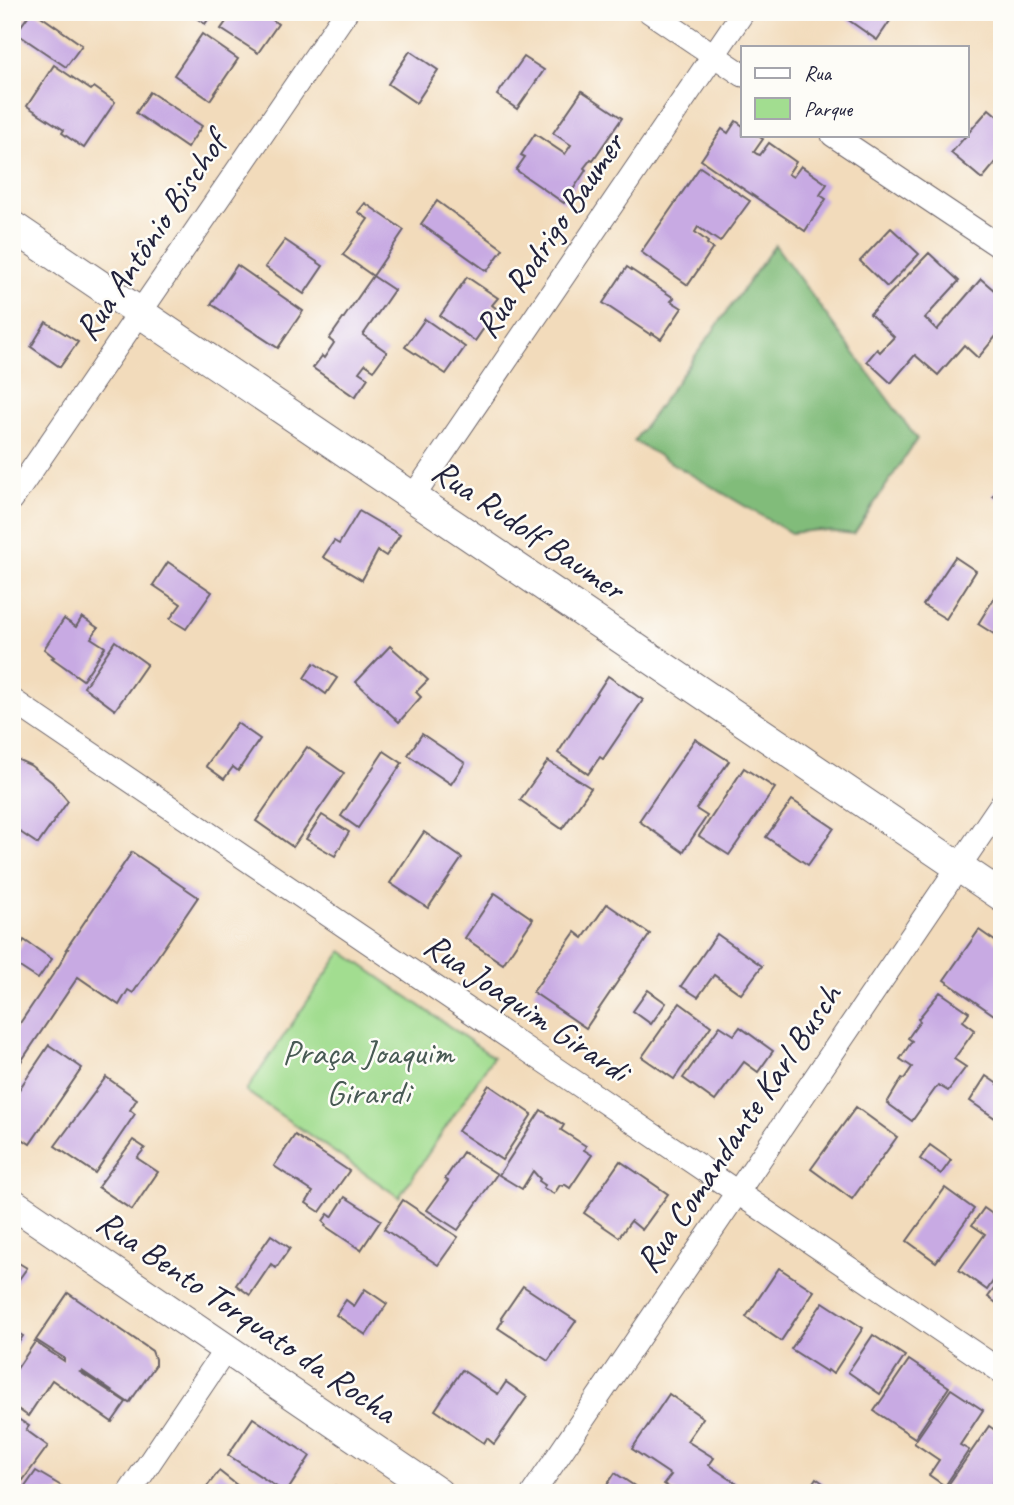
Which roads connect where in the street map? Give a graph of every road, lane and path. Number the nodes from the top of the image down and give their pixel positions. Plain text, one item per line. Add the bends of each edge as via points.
1 (346, 12) edge
2 (650, 12) edge
3 (743, 12) edge
4 (713, 55) junction
5 (741, 74) edge
6 (834, 136) edge
7 (12, 226) edge
8 (1002, 248) edge
9 (140, 313) junction
10 (412, 496) junction
11 (12, 499) edge
12 (12, 700) edge
13 (1002, 803) edge
14 (959, 866) junction
15 (1002, 896) edge
16 (737, 1192) junction
17 (12, 1203) edge
18 (226, 1349) junction
19 (1002, 1372) edge
20 (129, 1493) edge
21 (438, 1493) edge
22 (533, 1493) edge

1 - 9 street, Rua Antônio Bischof
2 - 4 street
3 - 4 street, Rua Rodrigo Baumer
4 - 5 street
4 - 10 street, Rua Rodrigo Baumer
6 - 8 street
7 - 9 street, Rua Rudolf Baumer
9 - 10 street, Rua Rudolf Baumer
9 - 11 street, Rua Antônio Bischof
10 - 14 street, Rua Rudolf Baumer
12 - 16 street, Rua Joaquim Girardi
13 - 14 street, Rua Comandante Karl Busch
14 - 15 street, Rua Rudolf Baumer
14 - 16 street, Rua Comandante Karl Busch
16 - 19 street, Rua Joaquim Girardi
16 - 22 street, Rua Comandante Karl Busch
17 - 18 street, Rua Bento Torquato da Rocha
18 - 20 street
18 - 21 street, Rua Bento Torquato da Rocha

